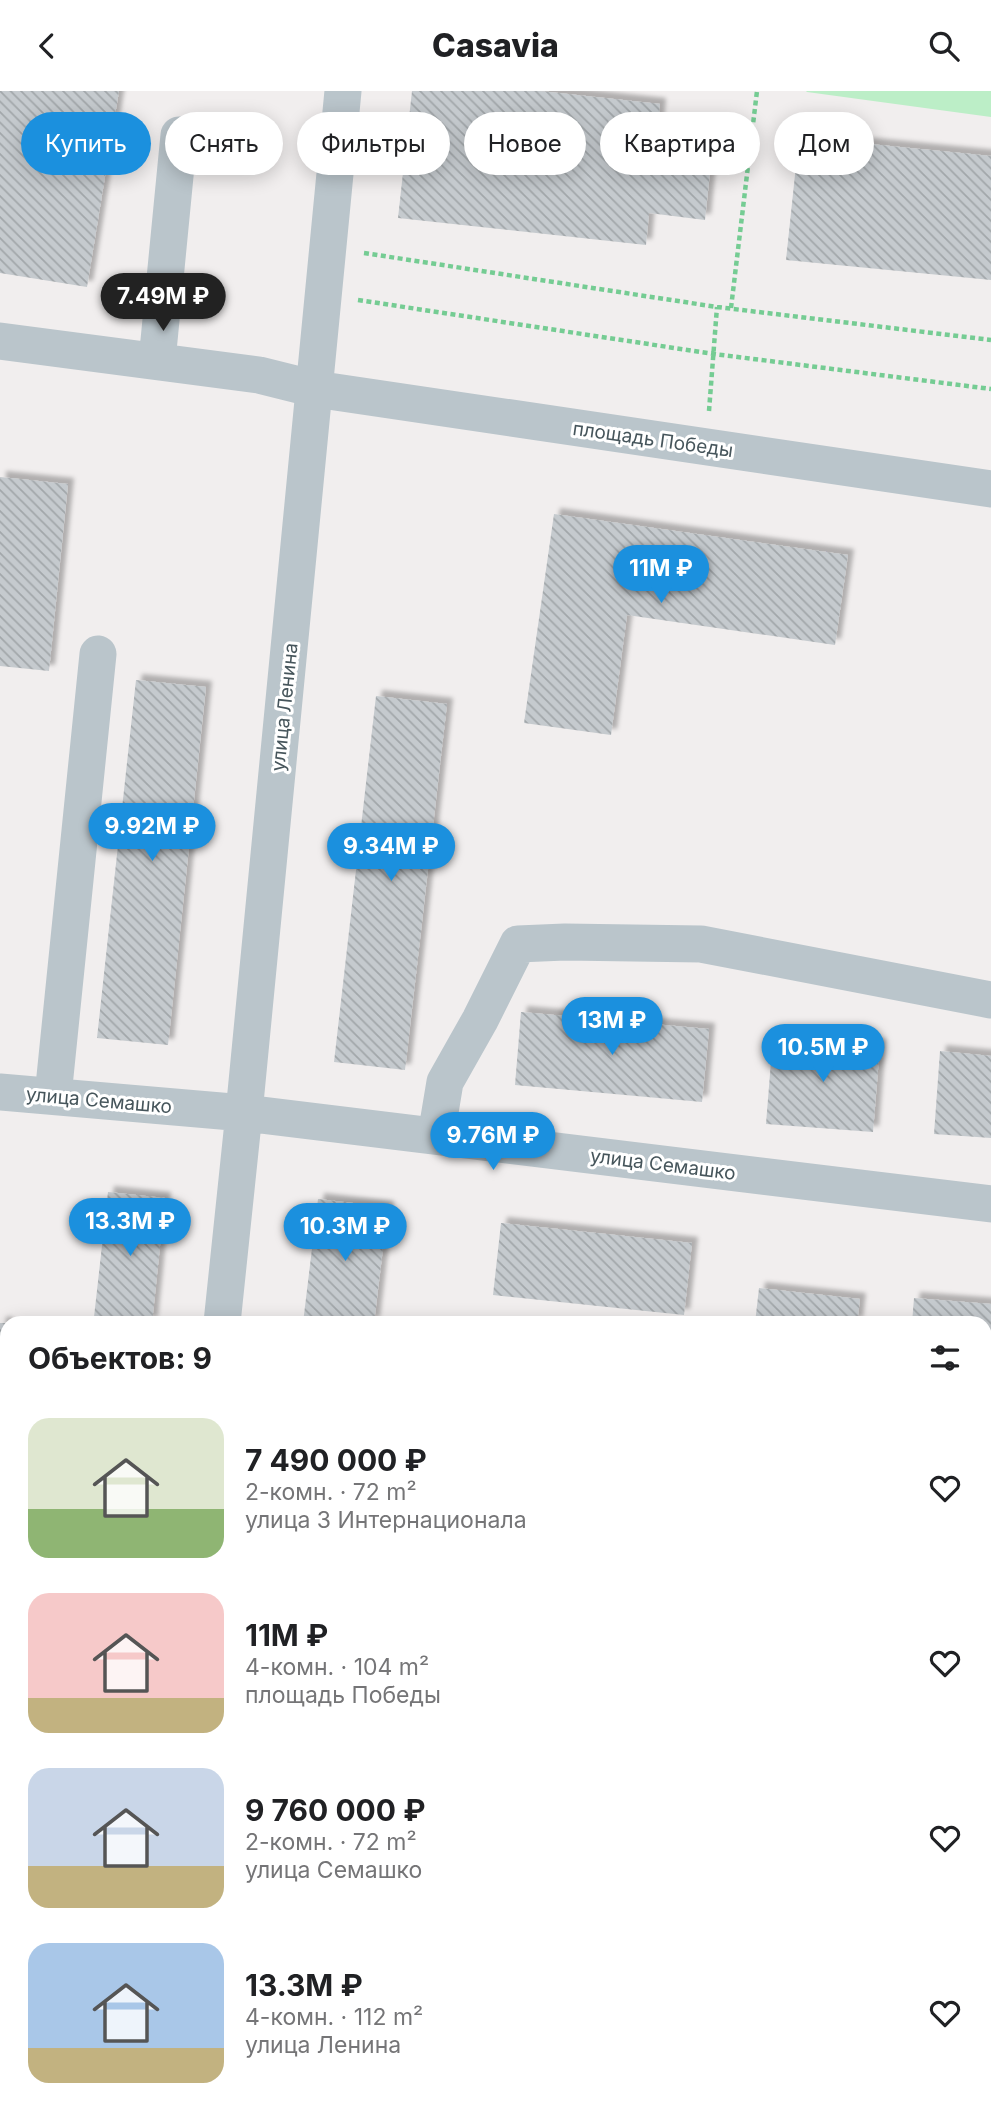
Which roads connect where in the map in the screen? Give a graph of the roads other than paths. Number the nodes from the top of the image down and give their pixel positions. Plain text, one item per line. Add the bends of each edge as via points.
1 (343, 91) edge
2 (175, 175) edge
3 (0, 341) edge
4 (157, 361) junction
5 (315, 389) junction
6 (991, 489) edge
7 (98, 654) dead end
8 (991, 1000) edge
9 (0, 1092) edge
10 (52, 1096) junction
11 (244, 1113) junction
12 (436, 1136) junction
13 (991, 1204) edge
14 (223, 1316) edge

1 - 5 street, улица Ленина
2 - 4 street
3 - 4 street, площадь Победы
4 - 5 street, площадь Победы via 259,375
5 - 6 street, площадь Победы
5 - 11 street, улица Ленина
7 - 10 street
8 - 12 street via 701,944 518,944 445,1082
9 - 10 street, улица Семашко
10 - 11 street, улица Семашко
11 - 12 street, улица Семашко
11 - 14 street, улица Ленина
12 - 13 street, улица Семашко

